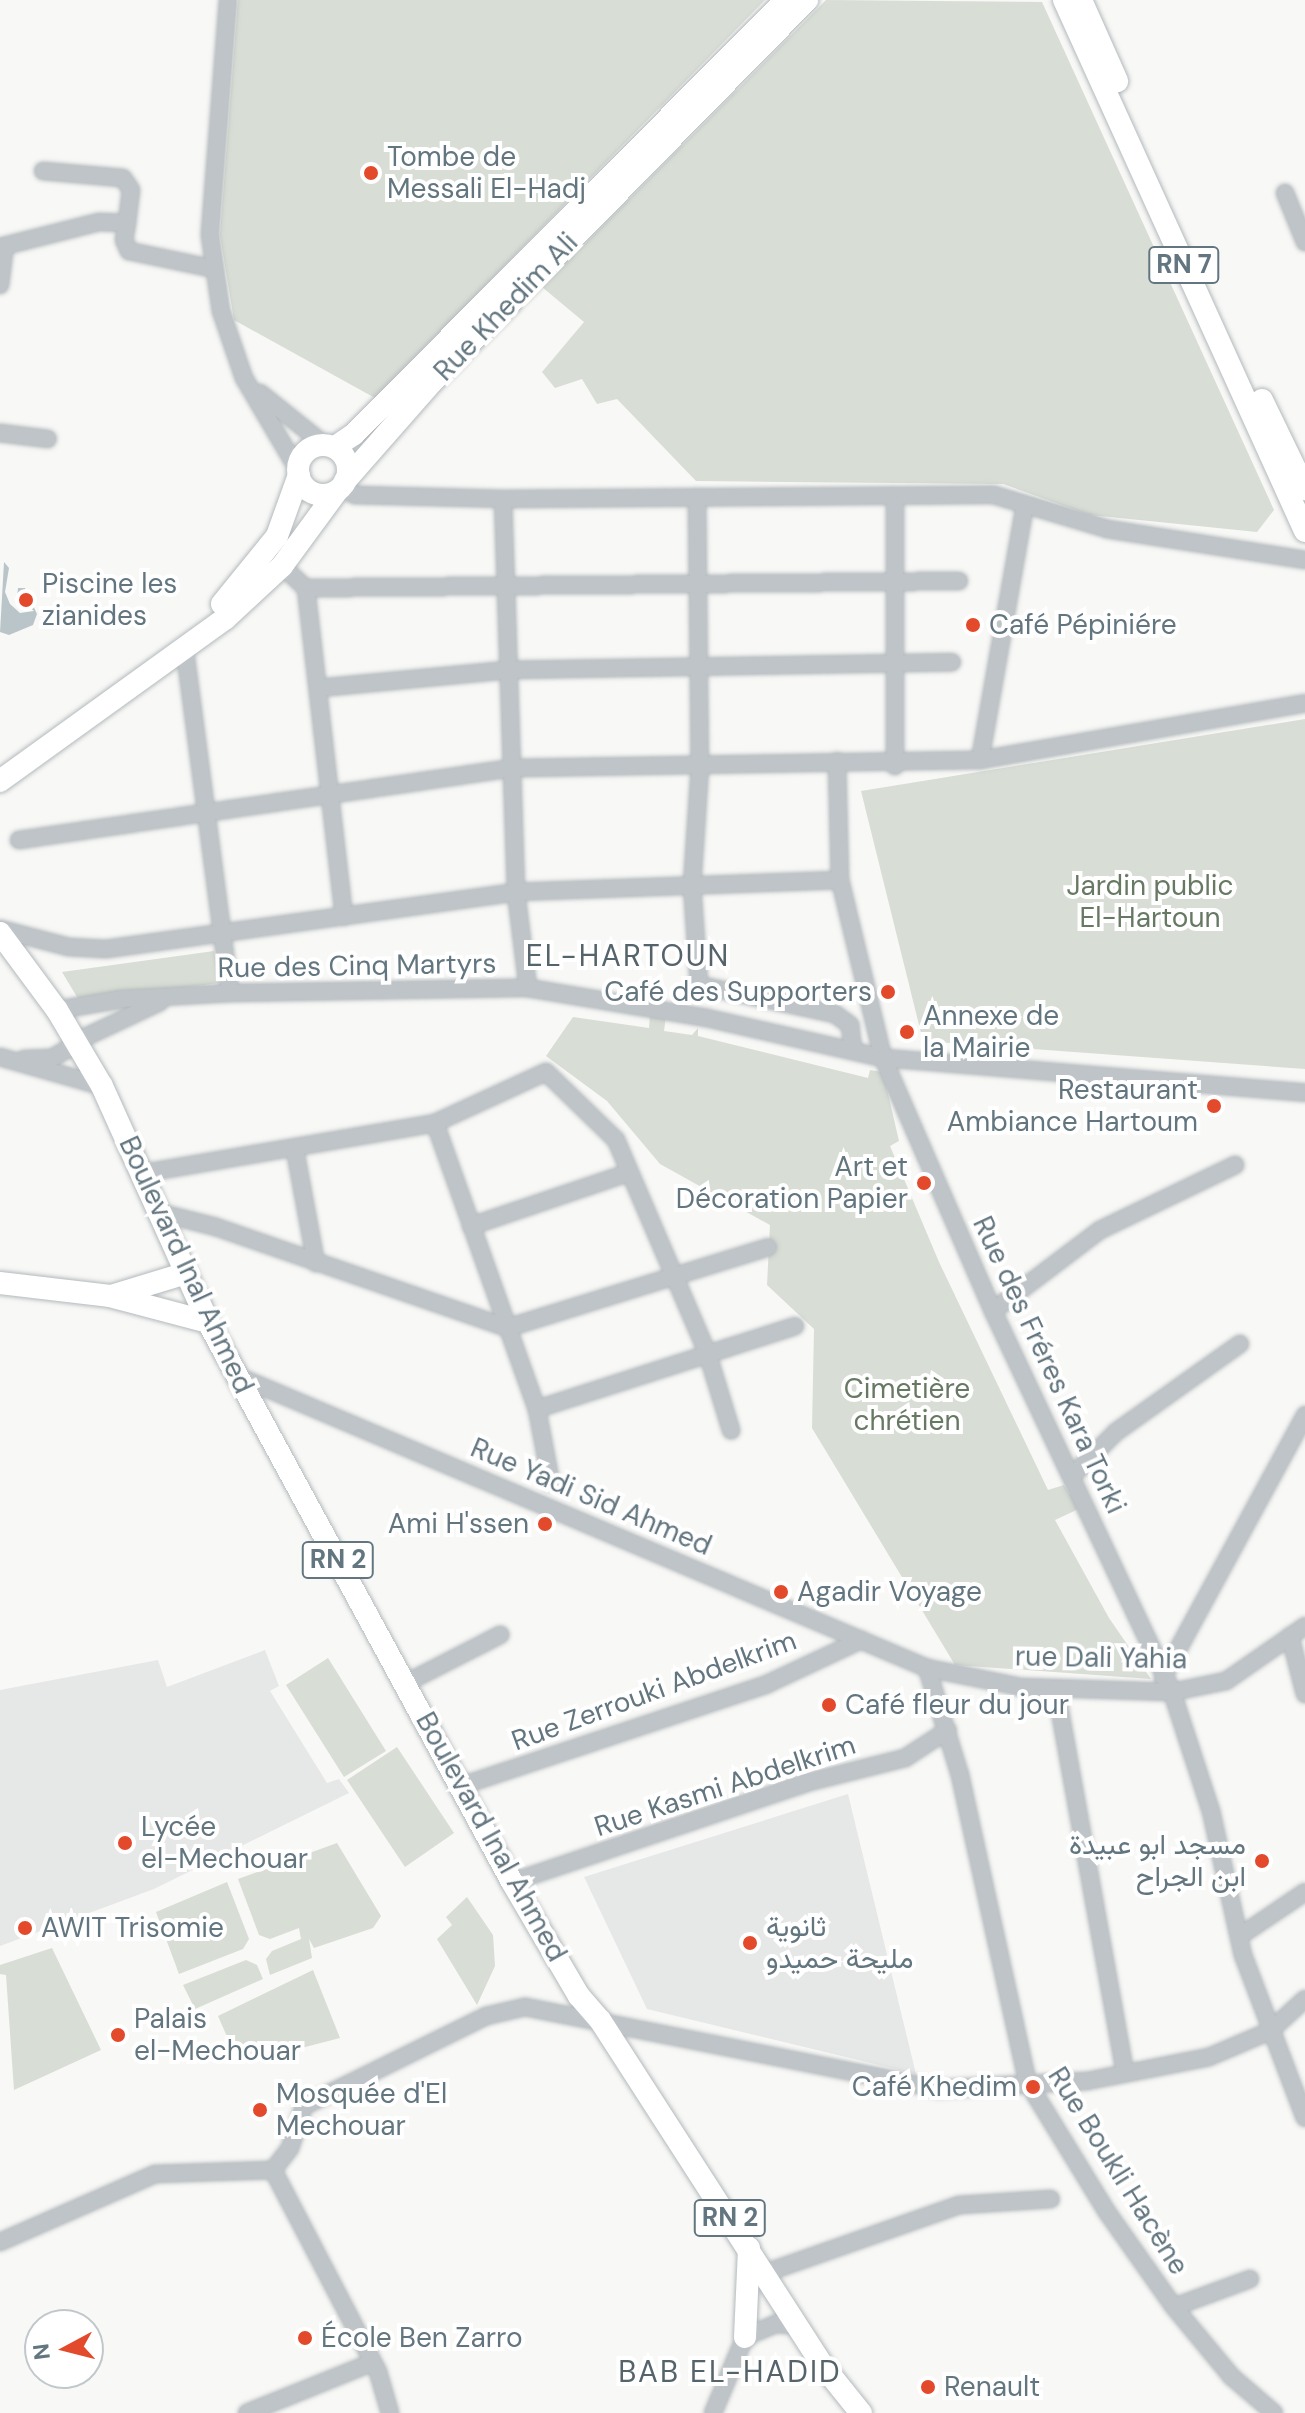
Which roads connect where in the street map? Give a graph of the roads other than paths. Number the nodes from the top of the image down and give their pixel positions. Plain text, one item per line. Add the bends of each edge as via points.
1 (228, 0) edge
2 (786, 0) edge
3 (807, 0) edge
4 (1064, 0) edge
5 (1081, 0) edge
6 (43, 171) dead end
7 (1285, 193) dead end
8 (127, 223) junction
9 (1305, 242) edge
10 (2, 246) edge
11 (215, 269) junction
12 (0, 285) edge
13 (244, 378) junction
14 (0, 433) edge
15 (48, 439) dead end
16 (330, 446) junction
17 (299, 473) junction
18 (1305, 489) edge
19 (338, 492) junction
20 (895, 496) junction
21 (697, 497) junction
22 (503, 499) junction
23 (1025, 506) junction
24 (1305, 531) edge
25 (1305, 560) edge
26 (282, 566) junction
27 (894, 580) junction
28 (696, 581) junction
29 (959, 581) dead end
30 (505, 585) junction
31 (306, 588) junction
32 (185, 651) junction
33 (893, 662) junction
34 (952, 662) dead end
35 (696, 667) junction
36 (508, 670) junction
37 (318, 688) junction
38 (1305, 703) edge
39 (980, 760) junction
40 (837, 761) junction
41 (0, 763) edge
42 (700, 766) junction
43 (895, 766) junction
44 (512, 768) junction
45 (0, 781) edge
46 (332, 794) junction
47 (205, 815) junction
48 (19, 840) dead end
49 (840, 880) junction
50 (692, 885) junction
51 (516, 892) junction
52 (344, 917) junction
53 (0, 931) edge
54 (223, 936) junction
55 (528, 988) junction
56 (230, 993) junction
57 (169, 998) junction
58 (57, 1010) junction
59 (77, 1042) junction
60 (853, 1050) junction
61 (1, 1057) edge
62 (883, 1058) junction
63 (102, 1086) junction
64 (1305, 1093) edge
65 (435, 1123) junction
66 (295, 1150) junction
67 (1235, 1165) dead end
68 (144, 1173) junction
69 (628, 1173) junction
70 (161, 1213) junction
71 (471, 1226) junction
72 (768, 1247) dead end
73 (316, 1263) junction
74 (186, 1273) junction
75 (672, 1275) junction
76 (0, 1283) edge
77 (110, 1296) junction
78 (993, 1311) junction
79 (208, 1322) junction
80 (795, 1326) dead end
81 (507, 1328) junction
82 (1240, 1344) dead end
83 (707, 1352) junction
84 (235, 1375) junction
85 (537, 1409) junction
86 (1305, 1415) edge
87 (731, 1430) dead end
88 (1073, 1475) junction
89 (551, 1483) dead end
90 (1305, 1626) edge
91 (500, 1635) dead end
92 (1290, 1636) junction
93 (861, 1640) junction
94 (927, 1668) junction
95 (1163, 1677) junction
96 (406, 1683) junction
97 (1056, 1689) junction
98 (1172, 1692) junction
99 (1305, 1694) edge
100 (948, 1730) junction
101 (461, 1786) junction
102 (512, 1882) junction
103 (1305, 1892) edge
104 (1240, 1936) junction
105 (1305, 1999) edge
106 (600, 2020) junction
107 (1270, 2031) junction
108 (1125, 2073) junction
109 (1028, 2083) junction
110 (1305, 2118) edge
111 (273, 2170) junction
112 (1051, 2199) dead end
113 (0, 2242) edge
114 (749, 2246) junction
115 (765, 2273) junction
116 (1250, 2279) dead end
117 (1174, 2307) junction
118 (797, 2325) junction
119 (745, 2337) junction
120 (371, 2363) junction
121 (717, 2412) edge
122 (247, 2413) edge
123 (390, 2413) edge
124 (861, 2413) edge
125 (1274, 2413) edge

1 - 11 street via 210,235
2 - 16 main road, Rue Khedim Ali via 354,434
3 - 19 main road, Rue Khedim Ali via 431,383
4 - 24 main road, RN 7
5 - 18 main road, RN 7
6 - 8 street via 123,178 131,190
7 - 9 street
8 - 10 street via 99,222
8 - 11 street via 124,240 129,251
10 - 12 street
11 - 13 street via 230,348
13 - 16 street
13 - 17 street
14 - 15 street
16 - 17 main road via 303,455
16 - 19 main road via 347,461
17 - 19 main road via 314,493
17 - 41 main road via 277,536 225,602 55,729
19 - 22 street
19 - 26 main road, Rue Khedim Ali
20 - 21 street
20 - 23 street via 994,495
20 - 27 street
21 - 22 street
21 - 28 street
22 - 30 street
23 - 25 street via 1107,529
23 - 39 street
26 - 31 street
26 - 32 main road, Rue Khedim Ali
27 - 28 street
27 - 29 street
27 - 33 street
28 - 30 street
28 - 35 street
30 - 31 street
30 - 36 street
31 - 37 street
32 - 45 main road, Rue Khedim Ali
32 - 47 street
33 - 34 street
33 - 35 street
33 - 43 street
35 - 36 street
35 - 42 street
36 - 37 street
36 - 44 street
37 - 46 street
38 - 39 street
39 - 43 street
40 - 42 street
40 - 43 street
40 - 49 street, Rue des Fréres Kara Torki
42 - 44 street
42 - 50 street
44 - 46 street
44 - 51 street
46 - 47 street
46 - 52 street
47 - 48 street
47 - 54 street
49 - 50 street
49 - 62 street, Rue des Fréres Kara Torki
50 - 51 street
50 - 60 street via 699,985 835,1014 850,1025
51 - 52 street
51 - 55 street
52 - 54 street
53 - 54 street via 93,950
53 - 58 main road, Boulevard Inal Ahmed / RN 2
54 - 56 street
55 - 56 street, Rue des Cinq Martyrs
55 - 60 street, Rue des Cinq Martyrs via 707,1018
56 - 57 street, Rue des Cinq Martyrs
57 - 58 street, Rue des Cinq Martyrs via 122,999
57 - 59 street
58 - 59 main road, Boulevard Inal Ahmed / RN 2
59 - 61 street via 46,1059
59 - 63 main road, Boulevard Inal Ahmed / RN 2
60 - 62 street, Rue des Cinq Martyrs
61 - 63 street
62 - 64 street, Rue des Cinq Martyrs
62 - 78 street, Rue des Fréres Kara Torki
63 - 68 main road, Boulevard Inal Ahmed / RN 2
65 - 66 street
65 - 69 street via 546,1072 607,1126
65 - 71 street
66 - 68 street
66 - 73 street
67 - 78 street via 1100,1230
68 - 70 main road, Boulevard Inal Ahmed / RN 2
69 - 71 street
69 - 75 street
70 - 73 street
70 - 74 main road, Boulevard Inal Ahmed / RN 2
71 - 81 street
72 - 75 street
73 - 81 street
74 - 77 main road
74 - 79 main road, Boulevard Inal Ahmed / RN 2
75 - 81 street
75 - 83 street
76 - 77 main road
77 - 79 main road
78 - 88 street, Rue des Fréres Kara Torki
79 - 84 main road, Boulevard Inal Ahmed / RN 2
80 - 83 street
81 - 85 street
82 - 88 street via 1116,1432
83 - 85 street
83 - 87 street
84 - 93 street, Rue Yadi Sid Ahmed
84 - 96 main road, Boulevard Inal Ahmed / RN 2
85 - 89 street
86 - 95 street
88 - 95 street, Rue des Fréres Kara Torki
90 - 92 street, rue Dali Yahia
91 - 96 street
92 - 98 street, rue Dali Yahia via 1226,1681
92 - 99 street
93 - 94 street, Rue Yadi Sid Ahmed
93 - 101 street, Rue Zerrouki Abdelkrim via 767,1684
94 - 97 street, rue Dali Yahia
94 - 100 street, Rue Boukli Hacène
95 - 98 street, Rue des Fréres Kara Torki
96 - 101 main road, Boulevard Inal Ahmed / RN 2
97 - 98 street, rue Dali Yahia
97 - 108 street
98 - 104 street, Rue des Fréres Kara Torki via 1211,1811
100 - 102 street, Rue Kasmi Abdelkrim via 905,1758 809,1782
100 - 109 street, Rue Boukli Hacène
101 - 102 main road, Boulevard Inal Ahmed / RN 2
102 - 106 main road, Boulevard Inal Ahmed / RN 2 via 579,1996
103 - 104 street
104 - 107 street, Rue des Fréres Kara Torki
105 - 107 street
106 - 109 street via 938,2089
106 - 111 street via 525,2007 473,2022 304,2106 290,2148
106 - 114 main road, RN 2
107 - 108 street via 1209,2057
107 - 110 street, Rue des Fréres Kara Torki
108 - 109 street via 1087,2081
109 - 117 street, Rue Boukli Hacène via 1107,2212
111 - 113 street via 155,2174
111 - 120 street
112 - 115 street via 959,2205
114 - 115 main road, RN 2
114 - 119 main road
115 - 118 main road, RN 2
116 - 117 street
117 - 125 street, Rue Boukli Hacène via 1232,2377
118 - 119 street via 775,2324
118 - 124 main road, RN 2
119 - 121 street
120 - 122 street
120 - 123 street

